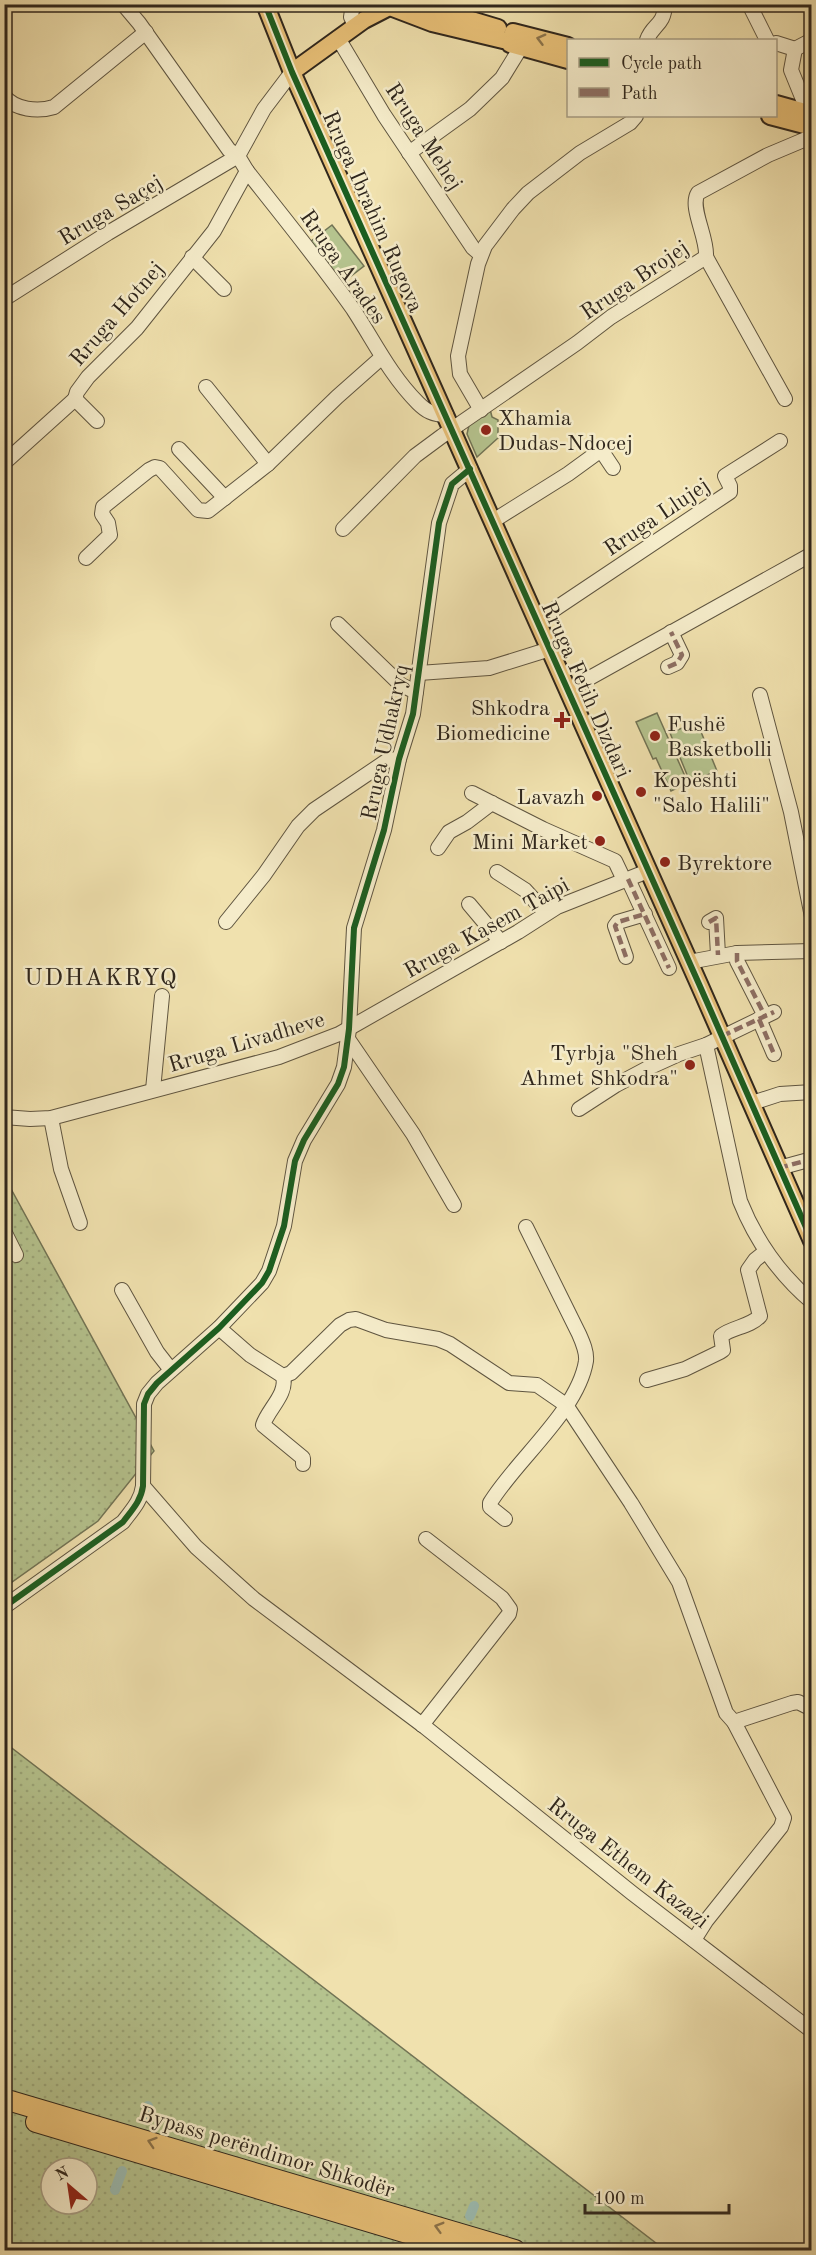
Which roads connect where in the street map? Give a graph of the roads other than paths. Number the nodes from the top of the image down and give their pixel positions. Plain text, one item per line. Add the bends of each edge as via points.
1 (123, 4) edge
2 (265, 4) edge
3 (354, 4) edge
4 (418, 4) edge
5 (665, 4) edge
6 (749, 4) edge
7 (392, 6) edge
8 (363, 21) junction
9 (146, 32) junction
10 (338, 38) junction
11 (511, 39) junction
12 (647, 39) edge
13 (766, 39) edge
14 (812, 40) edge
15 (777, 44) edge
16 (567, 46) edge
17 (795, 49) junction
18 (567, 60) edge
19 (292, 72) junction
20 (4, 96) edge
21 (777, 104) edge
22 (635, 117) edge
23 (777, 117) edge
24 (811, 121) edge
25 (409, 153) junction
26 (238, 156) junction
27 (247, 171) junction
28 (480, 254) junction
29 (192, 257) junction
30 (706, 257) junction
31 (224, 289) dead end
32 (4, 299) edge
33 (381, 358) junction
34 (206, 387) dead end
35 (75, 399) junction
36 (785, 399) dead end
37 (481, 410) junction
38 (446, 414) junction
39 (97, 421) dead end
40 (452, 431) junction
41 (780, 441) dead end
42 (179, 448) dead end
43 (4, 463) edge
44 (268, 464) junction
45 (613, 468) dead end
46 (470, 469) junction
47 (225, 498) junction
48 (493, 521) junction
49 (344, 529) dead end
50 (812, 554) edge
51 (86, 558) dead end
52 (537, 621) junction
53 (338, 624) dead end
54 (671, 633) junction
55 (550, 649) junction
56 (668, 668) dead end
57 (419, 674) junction
58 (568, 690) junction
59 (416, 692) junction
60 (760, 694) dead end
61 (399, 759) junction
62 (472, 793) dead end
63 (492, 803) junction
64 (438, 848) dead end
65 (648, 871) junction
66 (497, 872) dead end
67 (626, 879) junction
68 (469, 904) dead end
69 (546, 913) junction
70 (645, 914) junction
71 (812, 917) edge
72 (226, 922) dead end
73 (709, 922) dead end
74 (501, 942) junction
75 (812, 951) edge
76 (736, 952) junction
77 (718, 955) junction
78 (626, 957) dead end
79 (689, 962) junction
80 (669, 968) dead end
81 (162, 996) dead end
82 (766, 1016) junction
83 (349, 1034) junction
84 (722, 1036) junction
85 (706, 1045) junction
86 (774, 1054) dead end
87 (153, 1090) junction
88 (812, 1092) edge
89 (752, 1103) junction
90 (579, 1109) dead end
91 (4, 1117) edge
92 (51, 1118) junction
93 (812, 1159) edge
94 (779, 1168) junction
95 (454, 1205) dead end
96 (80, 1223) dead end
97 (526, 1227) dead end
98 (4, 1231) edge
99 (812, 1241) edge
100 (765, 1252) junction
101 (16, 1255) dead end
102 (122, 1290) dead end
103 (812, 1302) edge
104 (219, 1328) junction
105 (171, 1370) junction
106 (283, 1376) junction
107 (647, 1380) dead end
108 (566, 1405) junction
109 (303, 1464) dead end
110 (143, 1486) junction
111 (505, 1519) dead end
112 (426, 1539) dead end
113 (4, 1607) edge
114 (812, 1709) edge
115 (734, 1722) junction
116 (422, 1725) junction
117 (694, 1940) junction
118 (812, 2031) edge
119 (4, 2099) edge
120 (4, 2112) edge
121 (464, 2250) edge
122 (515, 2250) edge

1 - 9 street, Rruga Arades
2 - 19 main road, Rruga Ibrahim Rugova
3 - 8 street via 365,9
4 - 11 main road
5 - 12 street via 664,19
6 - 13 street
7 - 8 main road
7 - 11 main road via 434,24
8 - 10 main road
9 - 20 street via 54,107 37,111 10,103
9 - 26 street, Rruga Arades
10 - 19 main road
10 - 25 street, Rruga Mehej
16 -> 11 main road
11 - 18 main road
11 - 25 street via 502,78 457,120
14 - 17 street
15 - 17 street
17 - 24 street via 791,70
19 - 26 street via 264,110
19 - 38 main road, Rruga Ibrahim Rugova
21 - 24 main road
22 - 28 street via 528,193
23 - 24 main road
24 - 30 street, Rruga Brojej via 806,139 698,193 695,203
25 - 28 street, Rruga Mehej
26 - 27 street, Rruga Arades
26 - 32 street, Rruga Saçej
27 - 29 street, Rruga Hotnej via 214,231
27 - 33 street, Rruga Arades via 316,257
28 - 37 street via 458,357 460,374
29 - 31 street, Rruga Hotnej
29 - 35 street, Rruga Hotnej via 137,328 88,377
30 - 36 street
30 - 37 street, Rruga Brojej via 611,317
33 - 38 street, Rruga Arades via 426,410
33 - 44 street
34 - 44 street
35 - 39 street, Rruga Hotnej
35 - 43 street, Rruga Hotnej
37 - 40 street, Rruga Brojej
38 - 40 main road, Rruga Ibrahim Rugova
40 - 46 main road, Rruga Fetih Dizdari
40 - 49 street, Rruga Brojej via 415,456
41 - 52 street, Rruga Llujej via 725,476 730,492
42 - 47 street
44 - 47 street
45 - 48 street via 601,450
46 - 48 main road, Rruga Fetih Dizdari
46 - 57 street, Rruga Udhakryq via 452,484 439,523
47 - 51 street via 208,511 198,510 165,472 155,467 103,507 110,535
48 - 52 main road, Rruga Fetih Dizdari
50 - 54 street
52 - 55 main road, Rruga Fetih Dizdari
53 - 59 street via 401,684
54 - 56 street via 682,655
54 - 58 street
55 - 57 street via 489,669
55 - 58 main road, Rruga Fetih Dizdari
57 - 59 street, Rruga Udhakryq
58 - 65 main road, Rruga Fetih Dizdari
59 - 61 street, Rruga Udhakryq
60 - 71 street via 791,812
61 - 72 street via 388,760 314,810
61 - 83 street, Rruga Udhakryq via 384,830 354,928
62 - 63 street
63 - 64 street via 449,832
63 - 67 street via 615,861
65 - 67 street, Rruga Kasem Taipi
65 - 79 main road, Rruga Fetih Dizdari
66 - 69 street via 525,890
67 - 69 street, Rruga Kasem Taipi
67 - 70 street
68 - 74 street
69 - 74 street, Rruga Kasem Taipi
70 - 78 street via 615,926
70 - 80 street
73 - 77 street via 716,918
74 - 83 street, Rruga Kasem Taipi
75 - 76 street
76 - 77 street
76 - 82 street via 736,961
77 - 79 street
79 - 84 main road, Rruga Fetih Dizdari
81 - 87 street, Rruga Livadheve
82 - 84 street
82 - 86 street
83 - 87 street, Rruga Livadheve
83 - 95 street
83 - 104 street, Rruga Udhakryq via 338,1084 295,1161 284,1226 269,1271
84 - 85 street
84 - 89 main road, Rruga Fetih Dizdari
85 - 90 street via 648,1068
85 - 100 street via 740,1201
87 - 92 street, Rruga Livadheve
88 - 89 street via 780,1094
89 - 94 main road, Rruga Fetih Dizdari
91 - 92 street, Rruga Livadheve
92 - 96 street
93 - 94 street
94 - 99 main road, Rruga Fetih Dizdari
97 - 108 street via 585,1347 586,1360
98 - 101 street
100 - 103 street
100 - 107 street via 748,1270 760,1316 721,1336 723,1350 685,1369
102 - 105 street
104 - 105 street, Rruga Udhakryq
104 - 106 street
105 - 110 street, Rruga Udhakryq via 148,1394 144,1404
106 - 108 street via 291,1373 340,1325 356,1319 386,1330 438,1339 509,1383 537,1385
106 - 109 street via 283,1391 263,1425 303,1458
108 - 111 street via 489,1503
108 - 115 street via 679,1582 726,1713
110 - 113 street via 141,1496 123,1522
110 - 116 street, Rruga Ethem Kazazi via 196,1547 254,1599
112 - 116 street via 502,1598 510,1609
114 - 115 street via 792,1703
115 - 117 street via 782,1813 783,1824
116 - 117 street, Rruga Ethem Kazazi
117 - 118 street, Rruga Ethem Kazazi
122 -> 119 highway, Bypass perëndimor Shkodër
120 - 121 highway, Bypass perëndimor Shkodër

